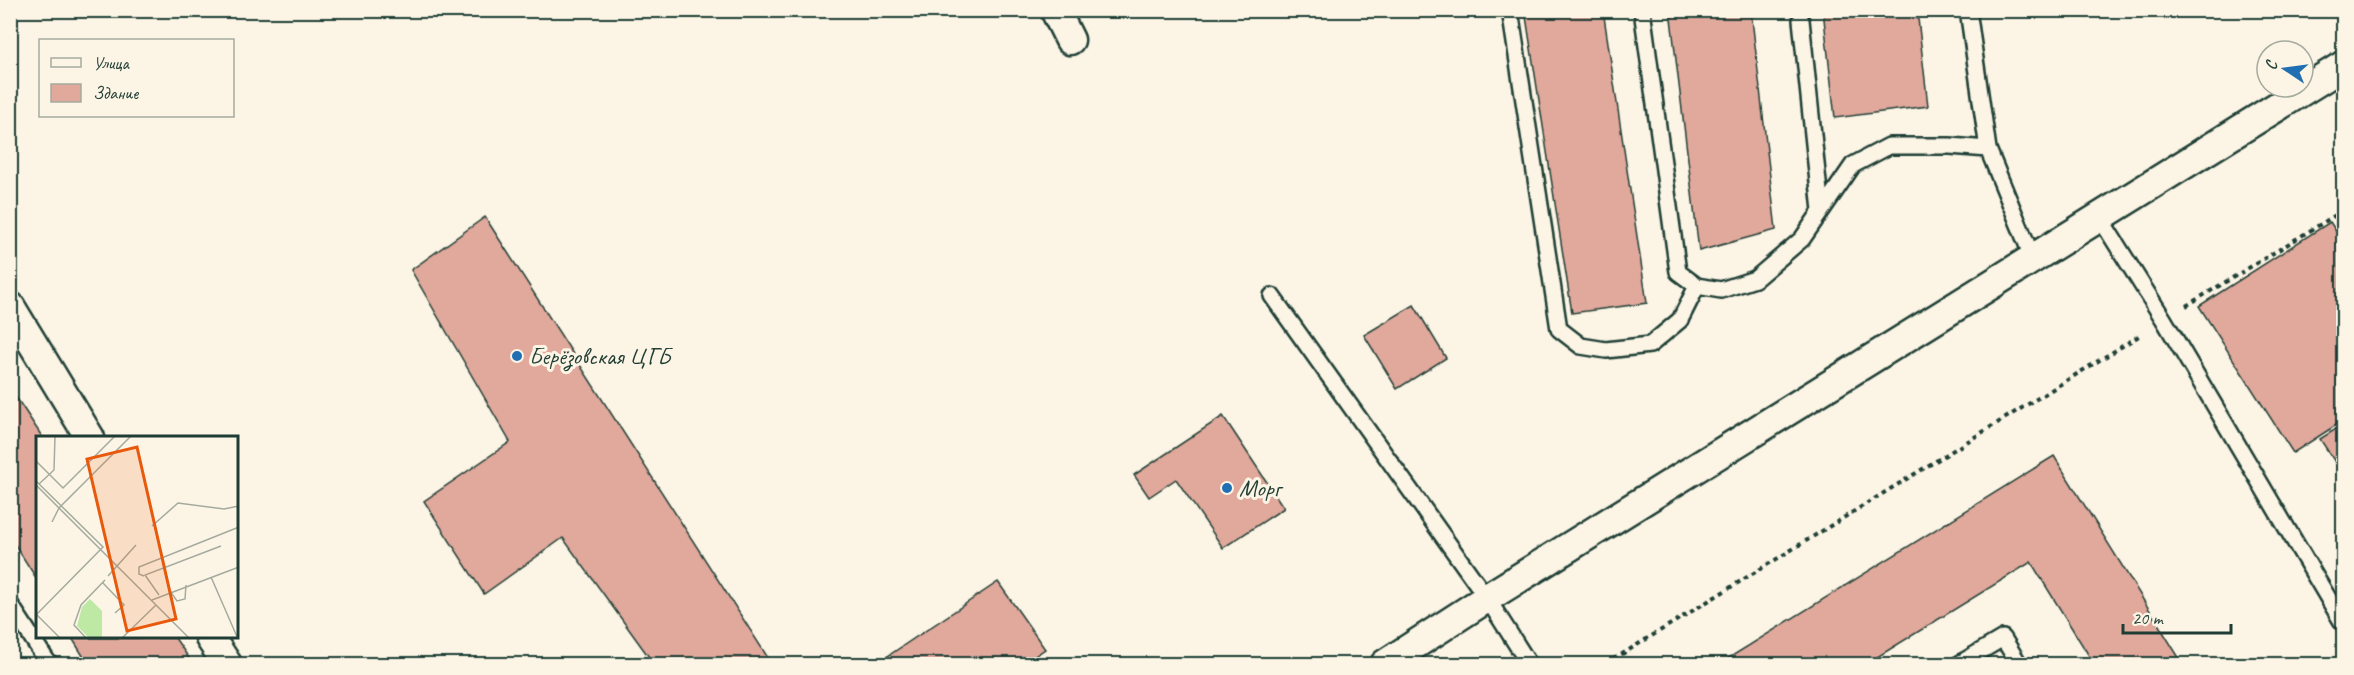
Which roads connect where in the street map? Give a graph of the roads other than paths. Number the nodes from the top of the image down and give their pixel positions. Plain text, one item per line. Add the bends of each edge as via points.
1 (1055, 10) edge
2 (1510, 10) edge
3 (1642, 10) edge
4 (1968, 10) edge
5 (1801, 20) dead end
6 (1070, 40) dead end
7 (2343, 65) edge
8 (1988, 149) junction
9 (1821, 211) junction
10 (2100, 218) junction
11 (2033, 260) junction
12 (1697, 286) junction
13 (1272, 296) dead end
14 (10, 306) edge
15 (89, 436) edge
16 (1487, 598) junction
17 (10, 604) edge
18 (2343, 625) edge
19 (211, 639) edge
20 (49, 664) edge
21 (227, 664) edge
22 (1385, 664) edge
23 (1528, 664) edge
24 (1959, 664) edge
25 (2019, 664) edge

1 - 6 street
2 - 12 lane via 1559,329 1581,346 1606,350 1650,345 1680,320
3 - 12 lane via 1678,272
4 - 8 lane
5 - 9 lane
7 - 10 street
8 - 9 lane via 1889,146 1853,165
8 - 11 lane
9 - 12 lane via 1802,239 1755,279 1721,290
10 - 11 street
10 - 18 lane
11 - 16 street
13 - 16 lane
14 - 15 street
16 - 22 street
16 - 23 lane
17 - 20 lane
19 - 21 street
24 - 25 lane via 2003,638

